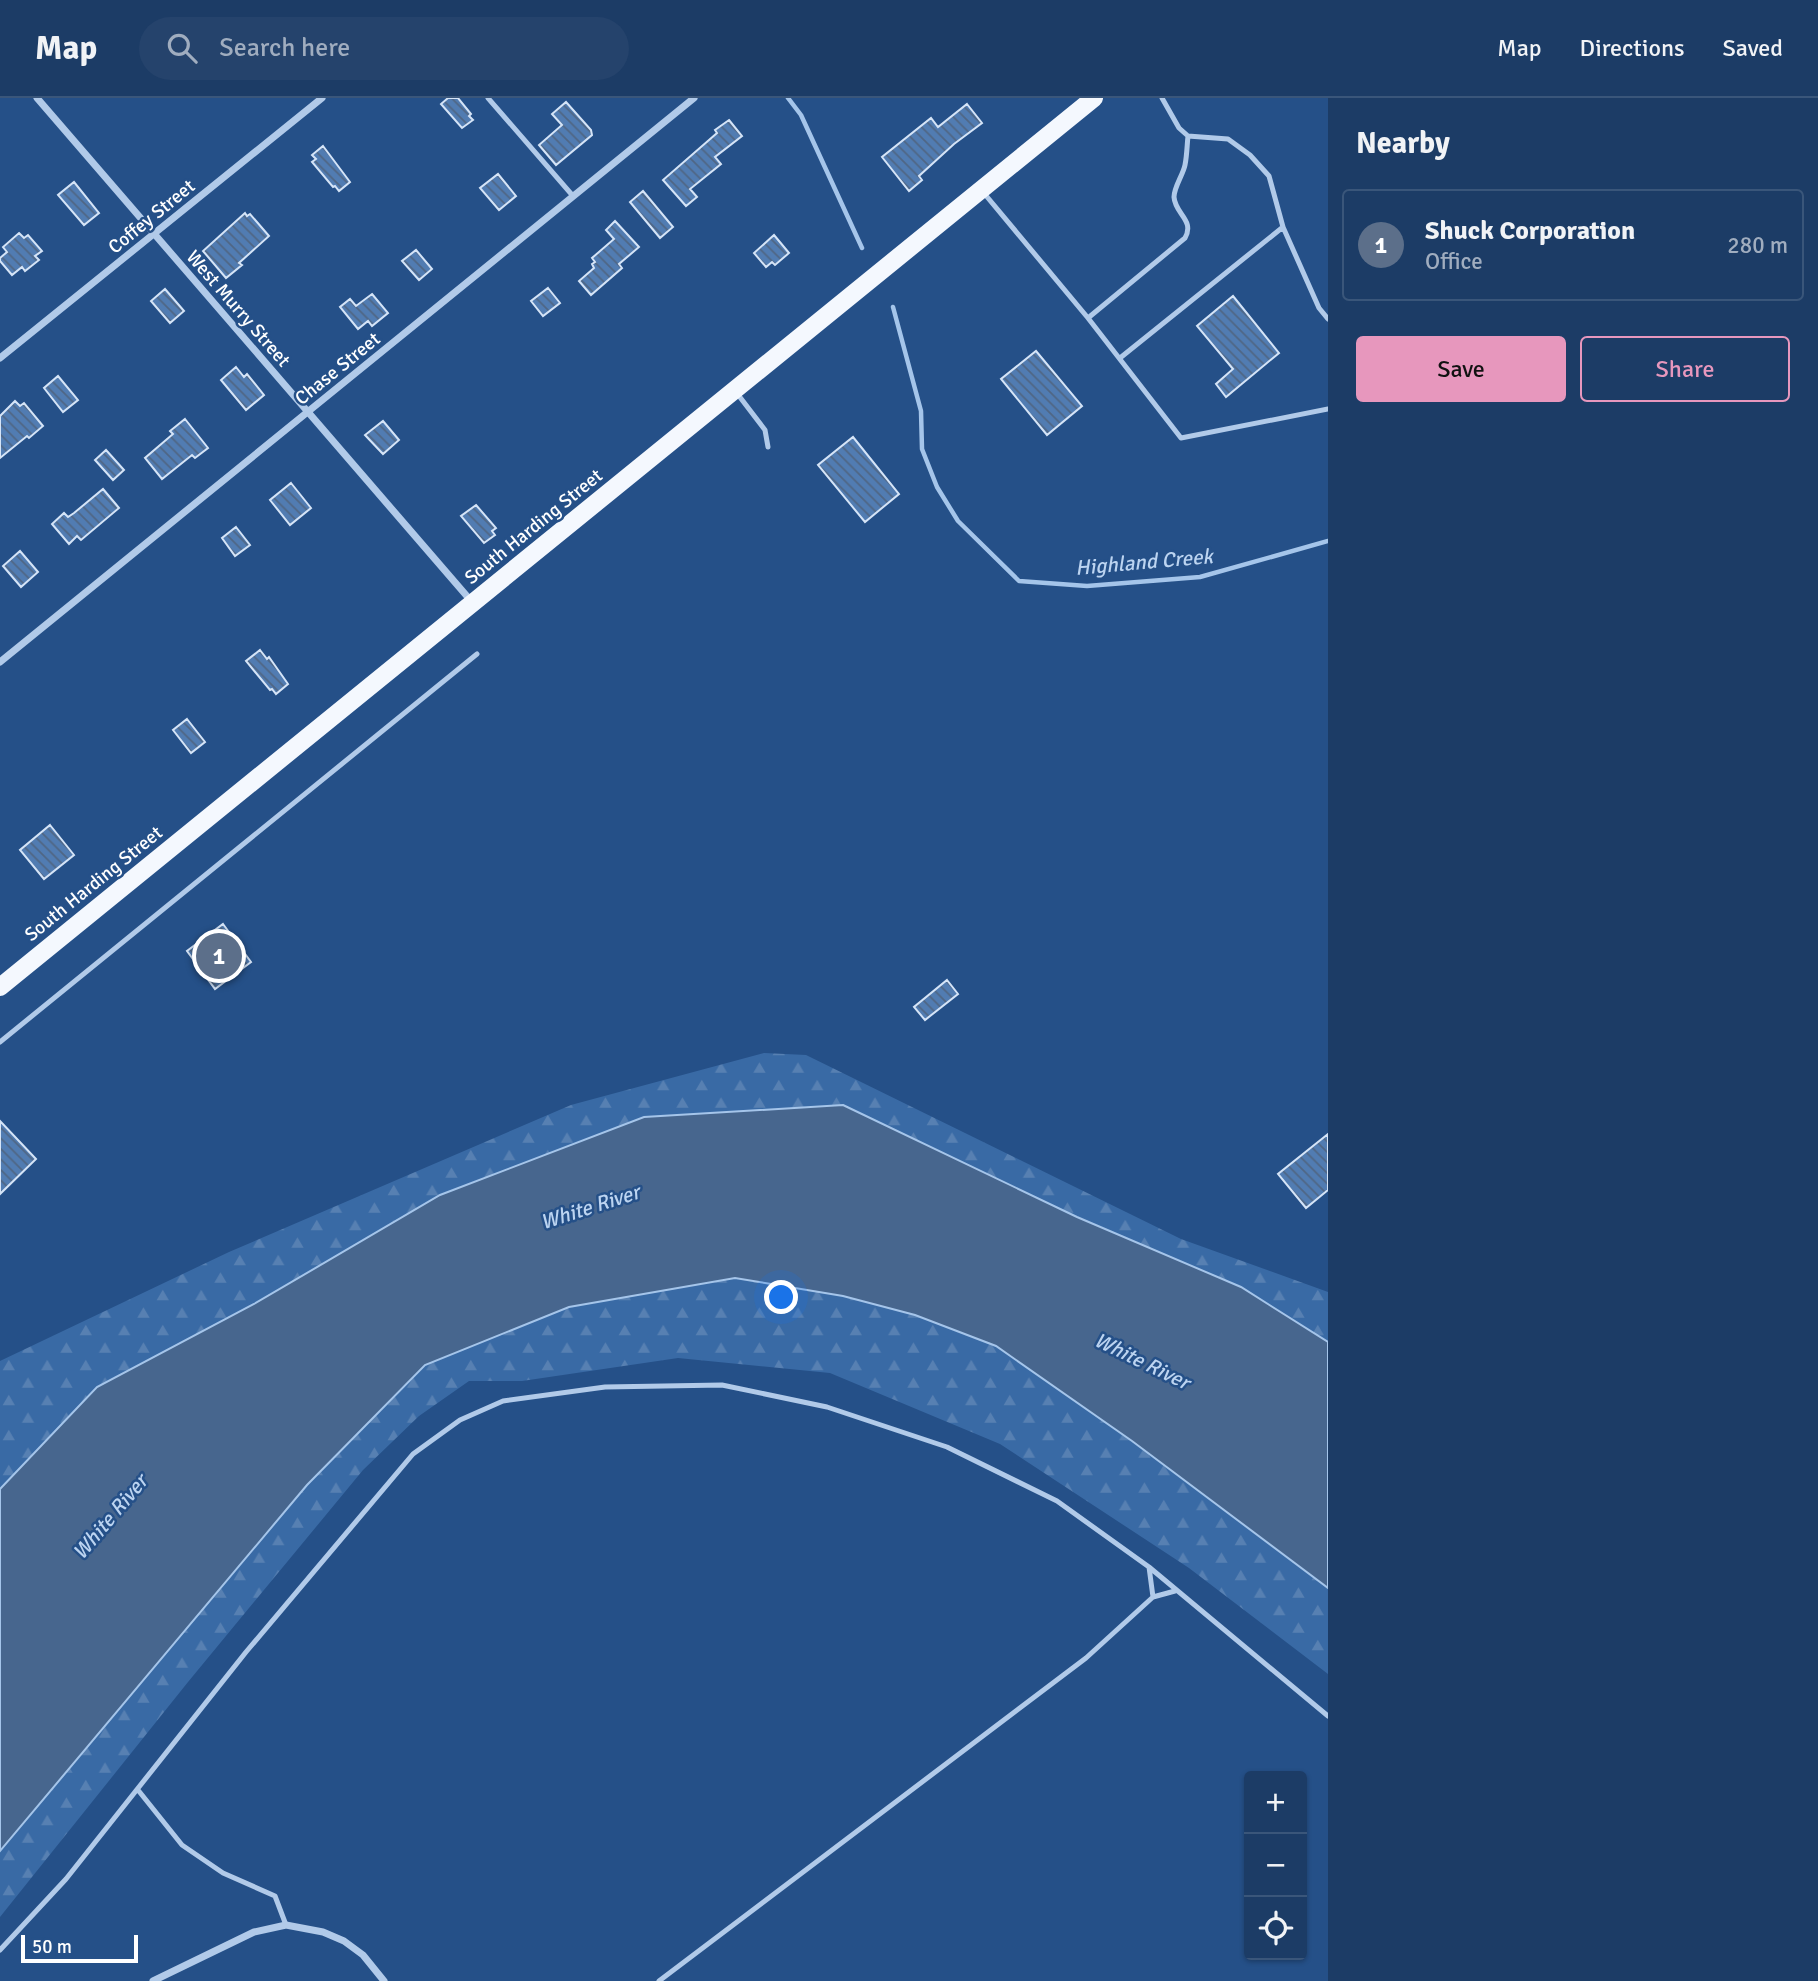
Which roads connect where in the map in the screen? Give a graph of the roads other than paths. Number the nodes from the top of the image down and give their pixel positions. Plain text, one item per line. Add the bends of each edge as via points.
1 (37, 98) edge
2 (322, 98) edge
3 (488, 98) edge
4 (694, 98) edge
5 (1094, 98) edge
6 (1162, 98) edge
7 (1188, 136) junction
8 (981, 190) junction
9 (573, 196) junction
10 (1283, 227) junction
11 (154, 233) junction
12 (1088, 318) junction
13 (1328, 319) edge
14 (0, 358) edge
15 (1120, 358) junction
16 (734, 390) junction
17 (1328, 409) edge
18 (307, 412) junction
19 (768, 447) dead end
20 (472, 602) junction
21 (477, 654) dead end
22 (0, 662) edge
23 (0, 987) edge
24 (0, 1042) edge
25 (1149, 1567) junction
26 (1175, 1591) junction
27 (1153, 1597) junction
28 (1328, 1716) edge
29 (138, 1790) junction
30 (286, 1924) junction
31 (0, 1950) edge
32 (153, 1981) edge
33 (384, 1981) edge
34 (660, 1981) edge

1 - 11 street, West Murry Street
2 - 11 street, Coffey Street
3 - 9 lane
4 - 9 street, Chase Street
5 - 8 main road, South Harding Street
6 - 7 lane
7 - 10 lane via 1228,139 1250,155 1269,176
7 - 12 lane via 1174,201 1188,221 1189,231
8 - 12 lane
8 - 16 main road, South Harding Street
9 - 18 street, Chase Street
10 - 13 lane
10 - 15 lane
11 - 14 street, Coffey Street
11 - 18 street, West Murry Street
12 - 15 lane
15 - 17 lane via 1181,438
16 - 19 lane via 765,430
16 - 20 main road, South Harding Street
18 - 20 street, West Murry Street
18 - 22 street, Chase Street
20 - 23 main road, South Harding Street
21 - 24 lane
25 - 26 lane
25 - 27 lane
25 - 29 lane via 1057,1501 947,1447 827,1407 722,1385 605,1387 503,1401 460,1420 413,1454 246,1652
26 - 27 lane
26 - 28 lane
27 - 34 lane via 1086,1658
29 - 30 lane via 183,1845 223,1872 275,1896
29 - 31 lane via 66,1879
30 - 32 street via 254,1931
30 - 33 street via 323,1931 344,1941 363,1955

